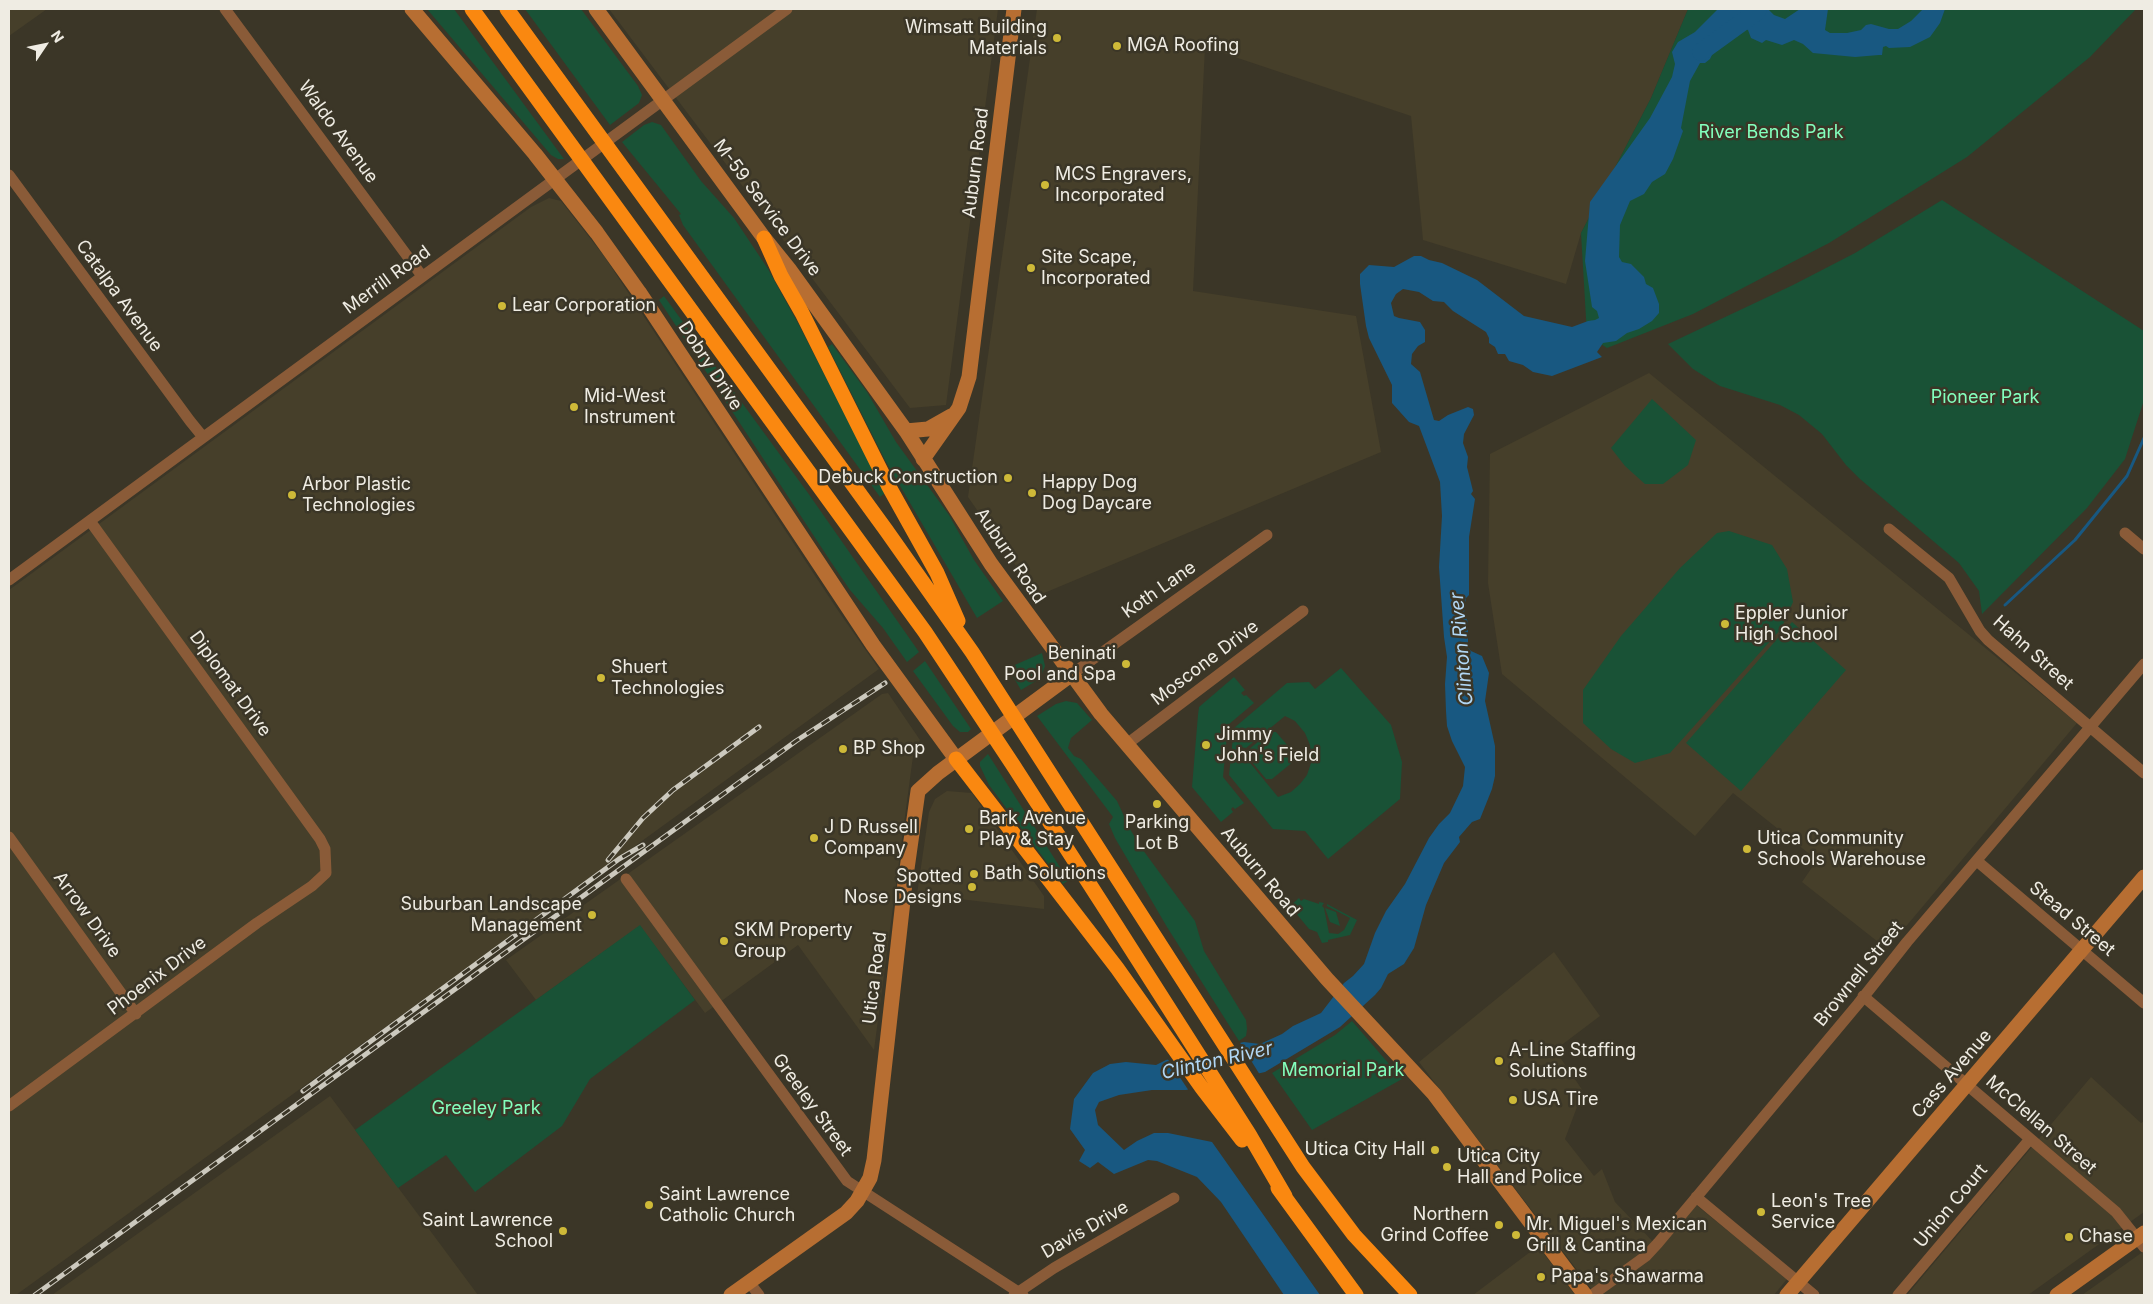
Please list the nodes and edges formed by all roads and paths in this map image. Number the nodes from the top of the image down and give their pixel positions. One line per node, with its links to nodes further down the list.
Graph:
1 (225, 9): 12 (street, Waldo Avenue)
2 (412, 9): 10 (street, Dobry Drive)
3 (472, 9): 41 (highway)
4 (507, 9): 24 (highway)
5 (596, 9): 8 (street, M-59 Service Drive)
6 (787, 9): 8 (street, Merrill Road)
7 (1014, 9): 13 (street, Auburn Road)
8 (664, 99): 10 (street, Merrill Road); 11 (street, M-59 Service Drive)
9 (9, 176): 15 (street, Catalpa Avenue)
10 (556, 179): 12 (street, Merrill Road); 29 (street, Dobry Drive)
11 (764, 238): 14 (street, M-59 Service Drive); 24 (highway)
12 (422, 276): 15 (street, Merrill Road)
13 (954, 414): 14 (street); 16 (street, Auburn Road)
14 (906, 431): 16 (street, Auburn Road)
15 (203, 436): 17 (street, Merrill Road)
16 (923, 459): 26 (street, Auburn Road)
17 (90, 520): 22 (street, Merrill Road); 33 (street, Diplomat Drive)
18 (1889, 529): 27 (street, Hahn Street)
19 (2125, 533): 21 (street)
20 (1267, 535): 26 (street, Koth Lane)
21 (2144, 550)
22 (9, 580)
23 (1304, 611): 28 (street, Moscone Drive)
24 (972, 652): 54 (highway)
25 (2144, 664): 27 (street, Brownell Street)
26 (1072, 674): 28 (street, Auburn Road); 29 (street, Utica Road)
27 (2091, 728): 30 (street, Hahn Street); 32 (street, Brownell Street)
28 (1127, 744): 55 (street, Auburn Road)
29 (956, 759): 41 (highway); 44 (street, Utica Road)
30 (2144, 773)
31 (9, 837): 39 (street, Arrow Drive)
32 (1977, 860): 36 (street, Stead Street); 37 (street, Brownell Street)
33 (326, 873): 39 (street, Phoenix Drive)
34 (2144, 877): 36 (street, Cass Avenue)
35 (626, 879): 44 (street, Greeley Street)
36 (2082, 950): 38 (street, Stead Street); 40 (street, Cass Avenue)
37 (1863, 996): 40 (street, McClellan Street); 45 (street, Brownell Street)
38 (2144, 1003)
39 (136, 1014): 42 (street, Phoenix Drive)
40 (1967, 1085): 43 (street, McClellan Street); 49 (street, Cass Avenue)
41 (1209, 1087): 53 (highway)
42 (9, 1106)
43 (2030, 1139): 47 (street, McClellan Street); 59 (street, Union Court)
44 (863, 1192): 48 (street, Utica Road); 50 (street, Greeley Street)
45 (1696, 1197): 49 (street); 56 (street, Brownell Street)
46 (1174, 1198): 50 (street, Davis Drive)
47 (2142, 1239): 60 (street)
48 (749, 1282): 51 (street, Utica Road); 52 (street)
49 (1798, 1282): 57 (street, Cass Avenue); 58 (street)
50 (1018, 1294)
51 (731, 1295)
52 (759, 1295)
53 (1356, 1295)
54 (1410, 1295)
55 (1585, 1295)
56 (1592, 1295)
57 (1786, 1295)
58 (1814, 1295)
59 (1898, 1295)
60 (2057, 1295)

